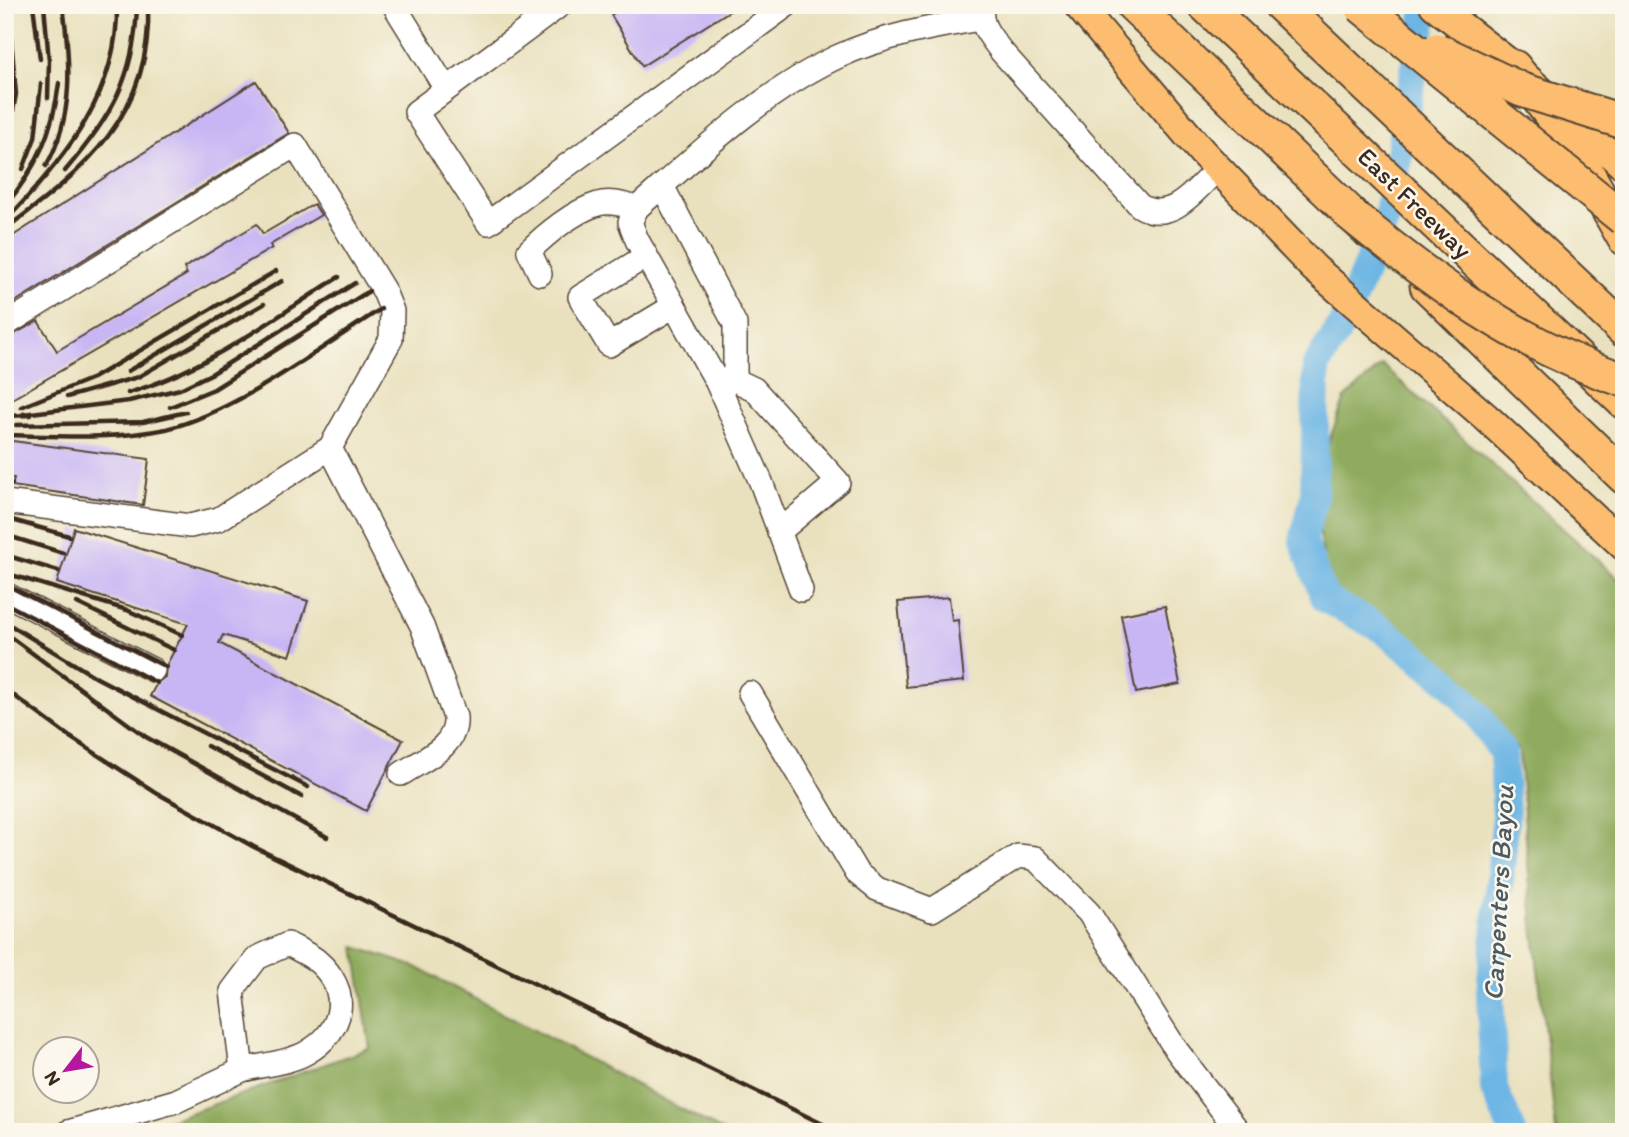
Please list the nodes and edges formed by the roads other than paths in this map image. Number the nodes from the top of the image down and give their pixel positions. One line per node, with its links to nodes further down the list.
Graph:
1 (394, 5): 13 (lane)
2 (560, 5): 13 (lane)
3 (787, 5): 13 (lane)
4 (1078, 5): 16 (main road)
5 (1133, 5): 19 (highway)
6 (1205, 5): 29 (highway, East Freeway)
7 (1281, 5): 26 (highway, East Freeway)
8 (1360, 5): 20 (highway, bridge)
9 (1365, 5): 14 (highway, bridge)
10 (1434, 5): 12 (main road)
11 (982, 12): 16 (lane); 17 (lane)
12 (1514, 67): 15 (main road); 21 (highway)
13 (446, 89)
14 (1624, 122)
15 (1624, 166)
16 (1218, 168): 34 (main road)
17 (662, 186): 18 (lane); 27 (lane)
18 (637, 208): 22 (lane); 23 (lane)
19 (1349, 213): 28 (highway, bridge); 31 (highway, bridge)
20 (1624, 219)
21 (1624, 238)
22 (646, 256): 24 (lane); 24 (lane)
23 (540, 274)
24 (674, 306): 27 (lane)
25 (5, 326): 30 (lane)
26 (1624, 330)
27 (725, 380): 33 (lane); 33 (lane)
28 (1624, 380)
29 (1624, 402)
30 (330, 448): 32 (lane); 39 (lane)
31 (1624, 477)
32 (5, 502)
33 (779, 532): 35 (lane)
34 (1624, 546)
35 (801, 590)
36 (5, 594): 37 (lane)
37 (153, 670)
38 (750, 693): 42 (lane)
39 (401, 774)
40 (242, 1070): 40 (lane); 41 (lane)
41 (68, 1132)
42 (1239, 1132)

